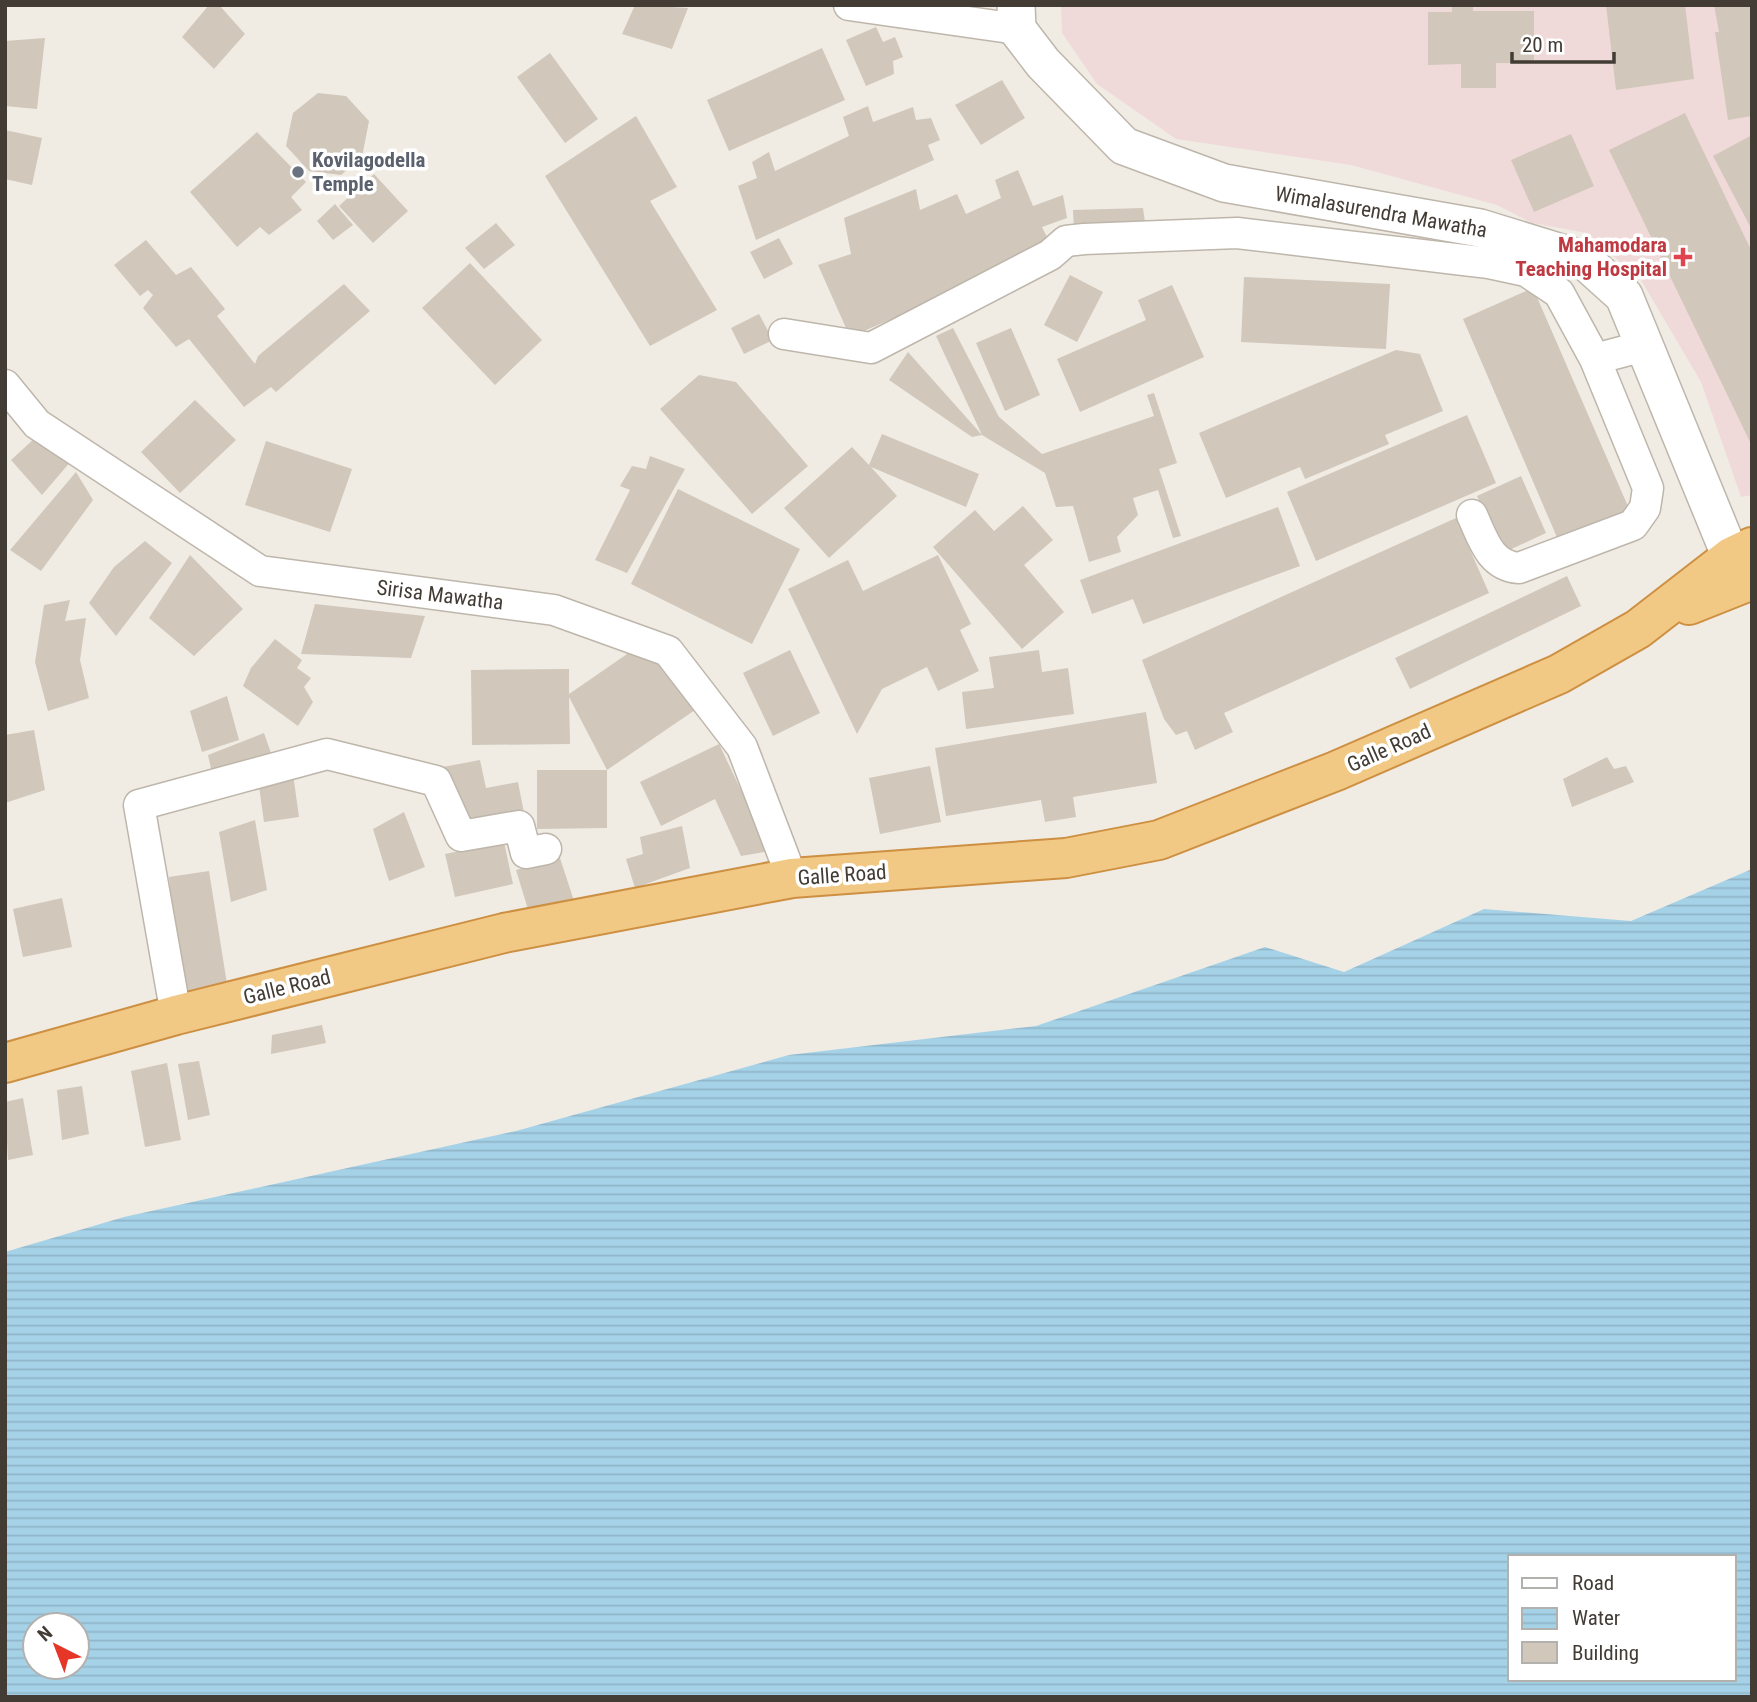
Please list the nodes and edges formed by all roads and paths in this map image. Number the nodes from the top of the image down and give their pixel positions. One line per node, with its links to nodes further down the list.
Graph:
1 (849, 5): 2 (street)
2 (1017, 17): 4 (street, Wimalasurendra Mawatha)
3 (784, 334): 5 (street)
4 (1644, 346): 5 (street); 8 (street, Wimalasurendra Mawatha)
5 (1595, 359): 7 (street)
6 (5, 385): 10 (street, Sirisa Mawatha)
7 (1472, 515)
8 (1744, 567): 10 (highway, Galle Road)
9 (546, 849): 11 (street)
10 (792, 878): 11 (highway, Galle Road)
11 (176, 1015): 12 (highway, Galle Road)
12 (5, 1063)

